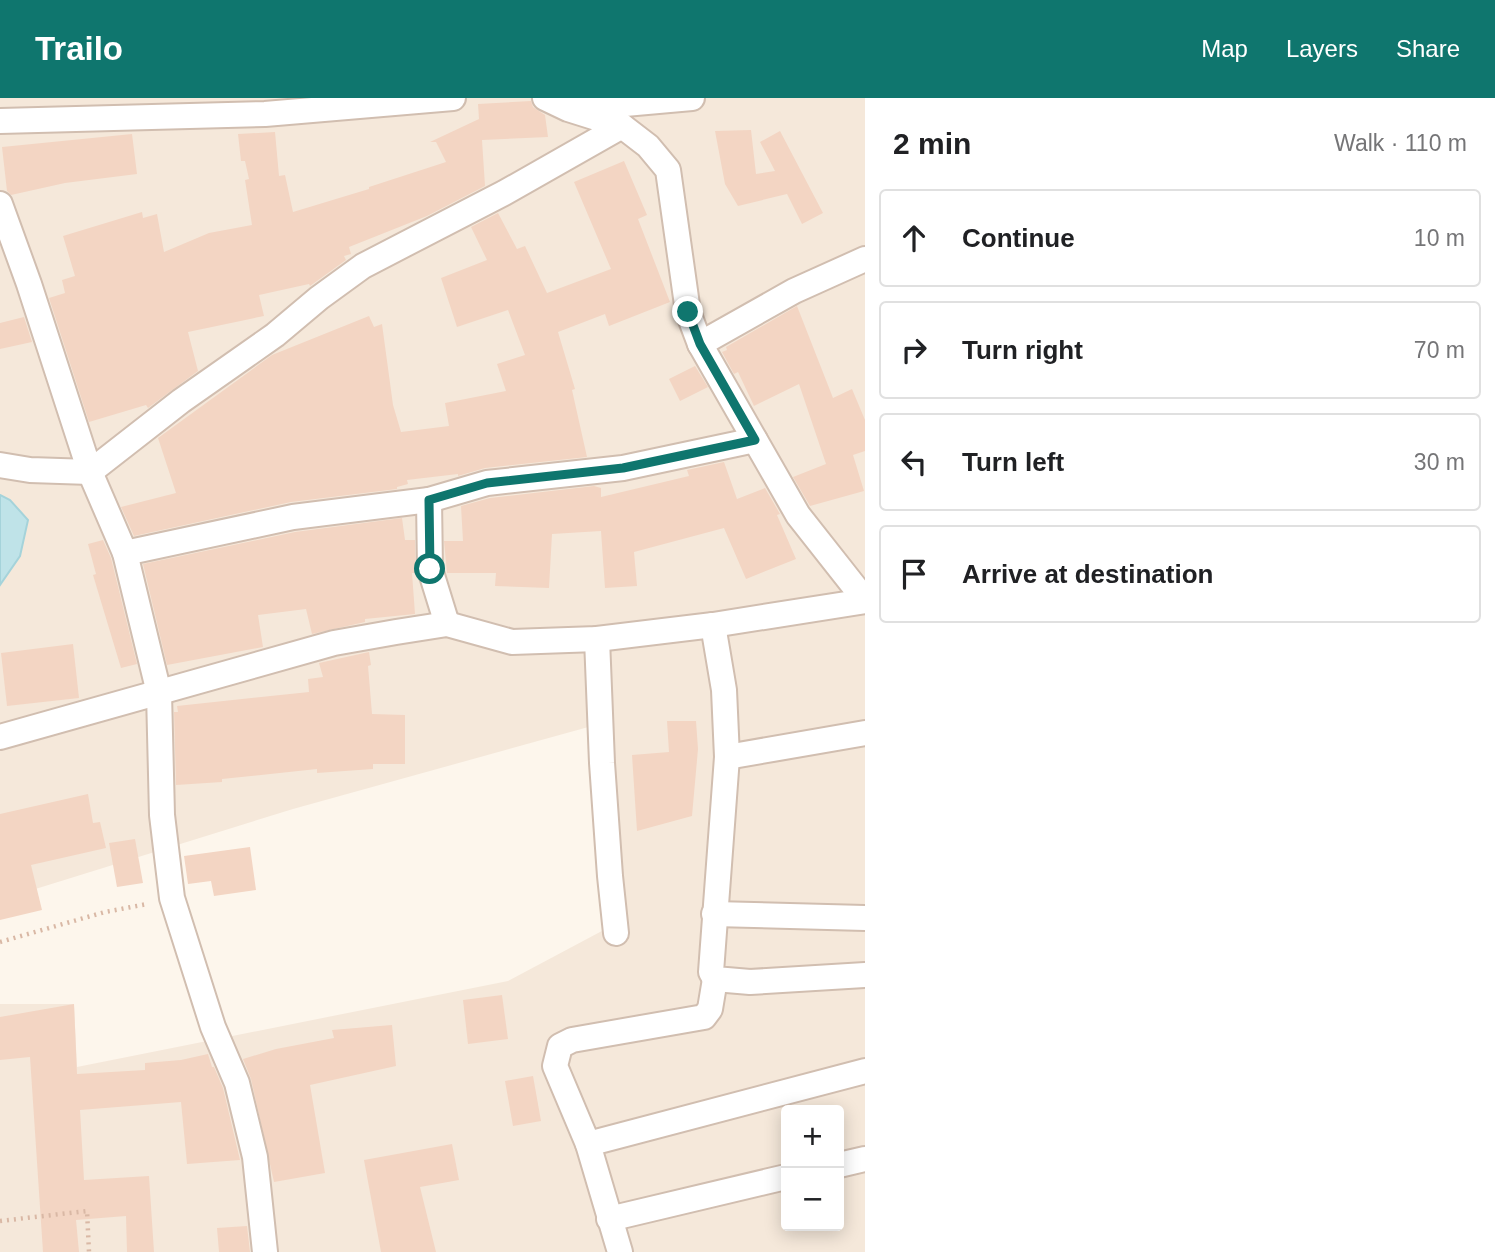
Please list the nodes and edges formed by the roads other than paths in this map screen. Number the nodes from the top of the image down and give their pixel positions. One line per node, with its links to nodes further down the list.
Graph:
1 (453, 98): 5 (street)
2 (545, 98): 4 (street)
3 (692, 98): 4 (street)
4 (568, 109): 6 (street)
5 (0, 121)
6 (622, 126): 9 (street); 12 (street)
7 (0, 204): 12 (street)
8 (865, 259): 9 (street)
9 (700, 344): 10 (street)
10 (755, 440): 13 (street); 15 (street)
11 (0, 465): 12 (street)
12 (90, 472): 14 (street)
13 (429, 500): 14 (street); 16 (street)
14 (125, 553): 19 (street)
15 (865, 600): 17 (street)
16 (447, 624): 18 (street); 19 (street)
17 (713, 625): 18 (street); 22 (street)
18 (597, 639): 25 (street)
19 (159, 693): 21 (street); 34 (street)
20 (865, 733): 22 (street)
21 (0, 737)
22 (727, 757): 23 (street)
23 (714, 914): 24 (street); 27 (street)
24 (865, 918)
25 (617, 933)
26 (865, 975): 27 (street)
27 (715, 979): 29 (street)
28 (865, 1072): 29 (street)
29 (588, 1144): 33 (street)
30 (865, 1158): 31 (street)
31 (844, 1164)
32 (781, 1178): 33 (street)
33 (609, 1219): 35 (street)
34 (265, 1252)
35 (620, 1252)

